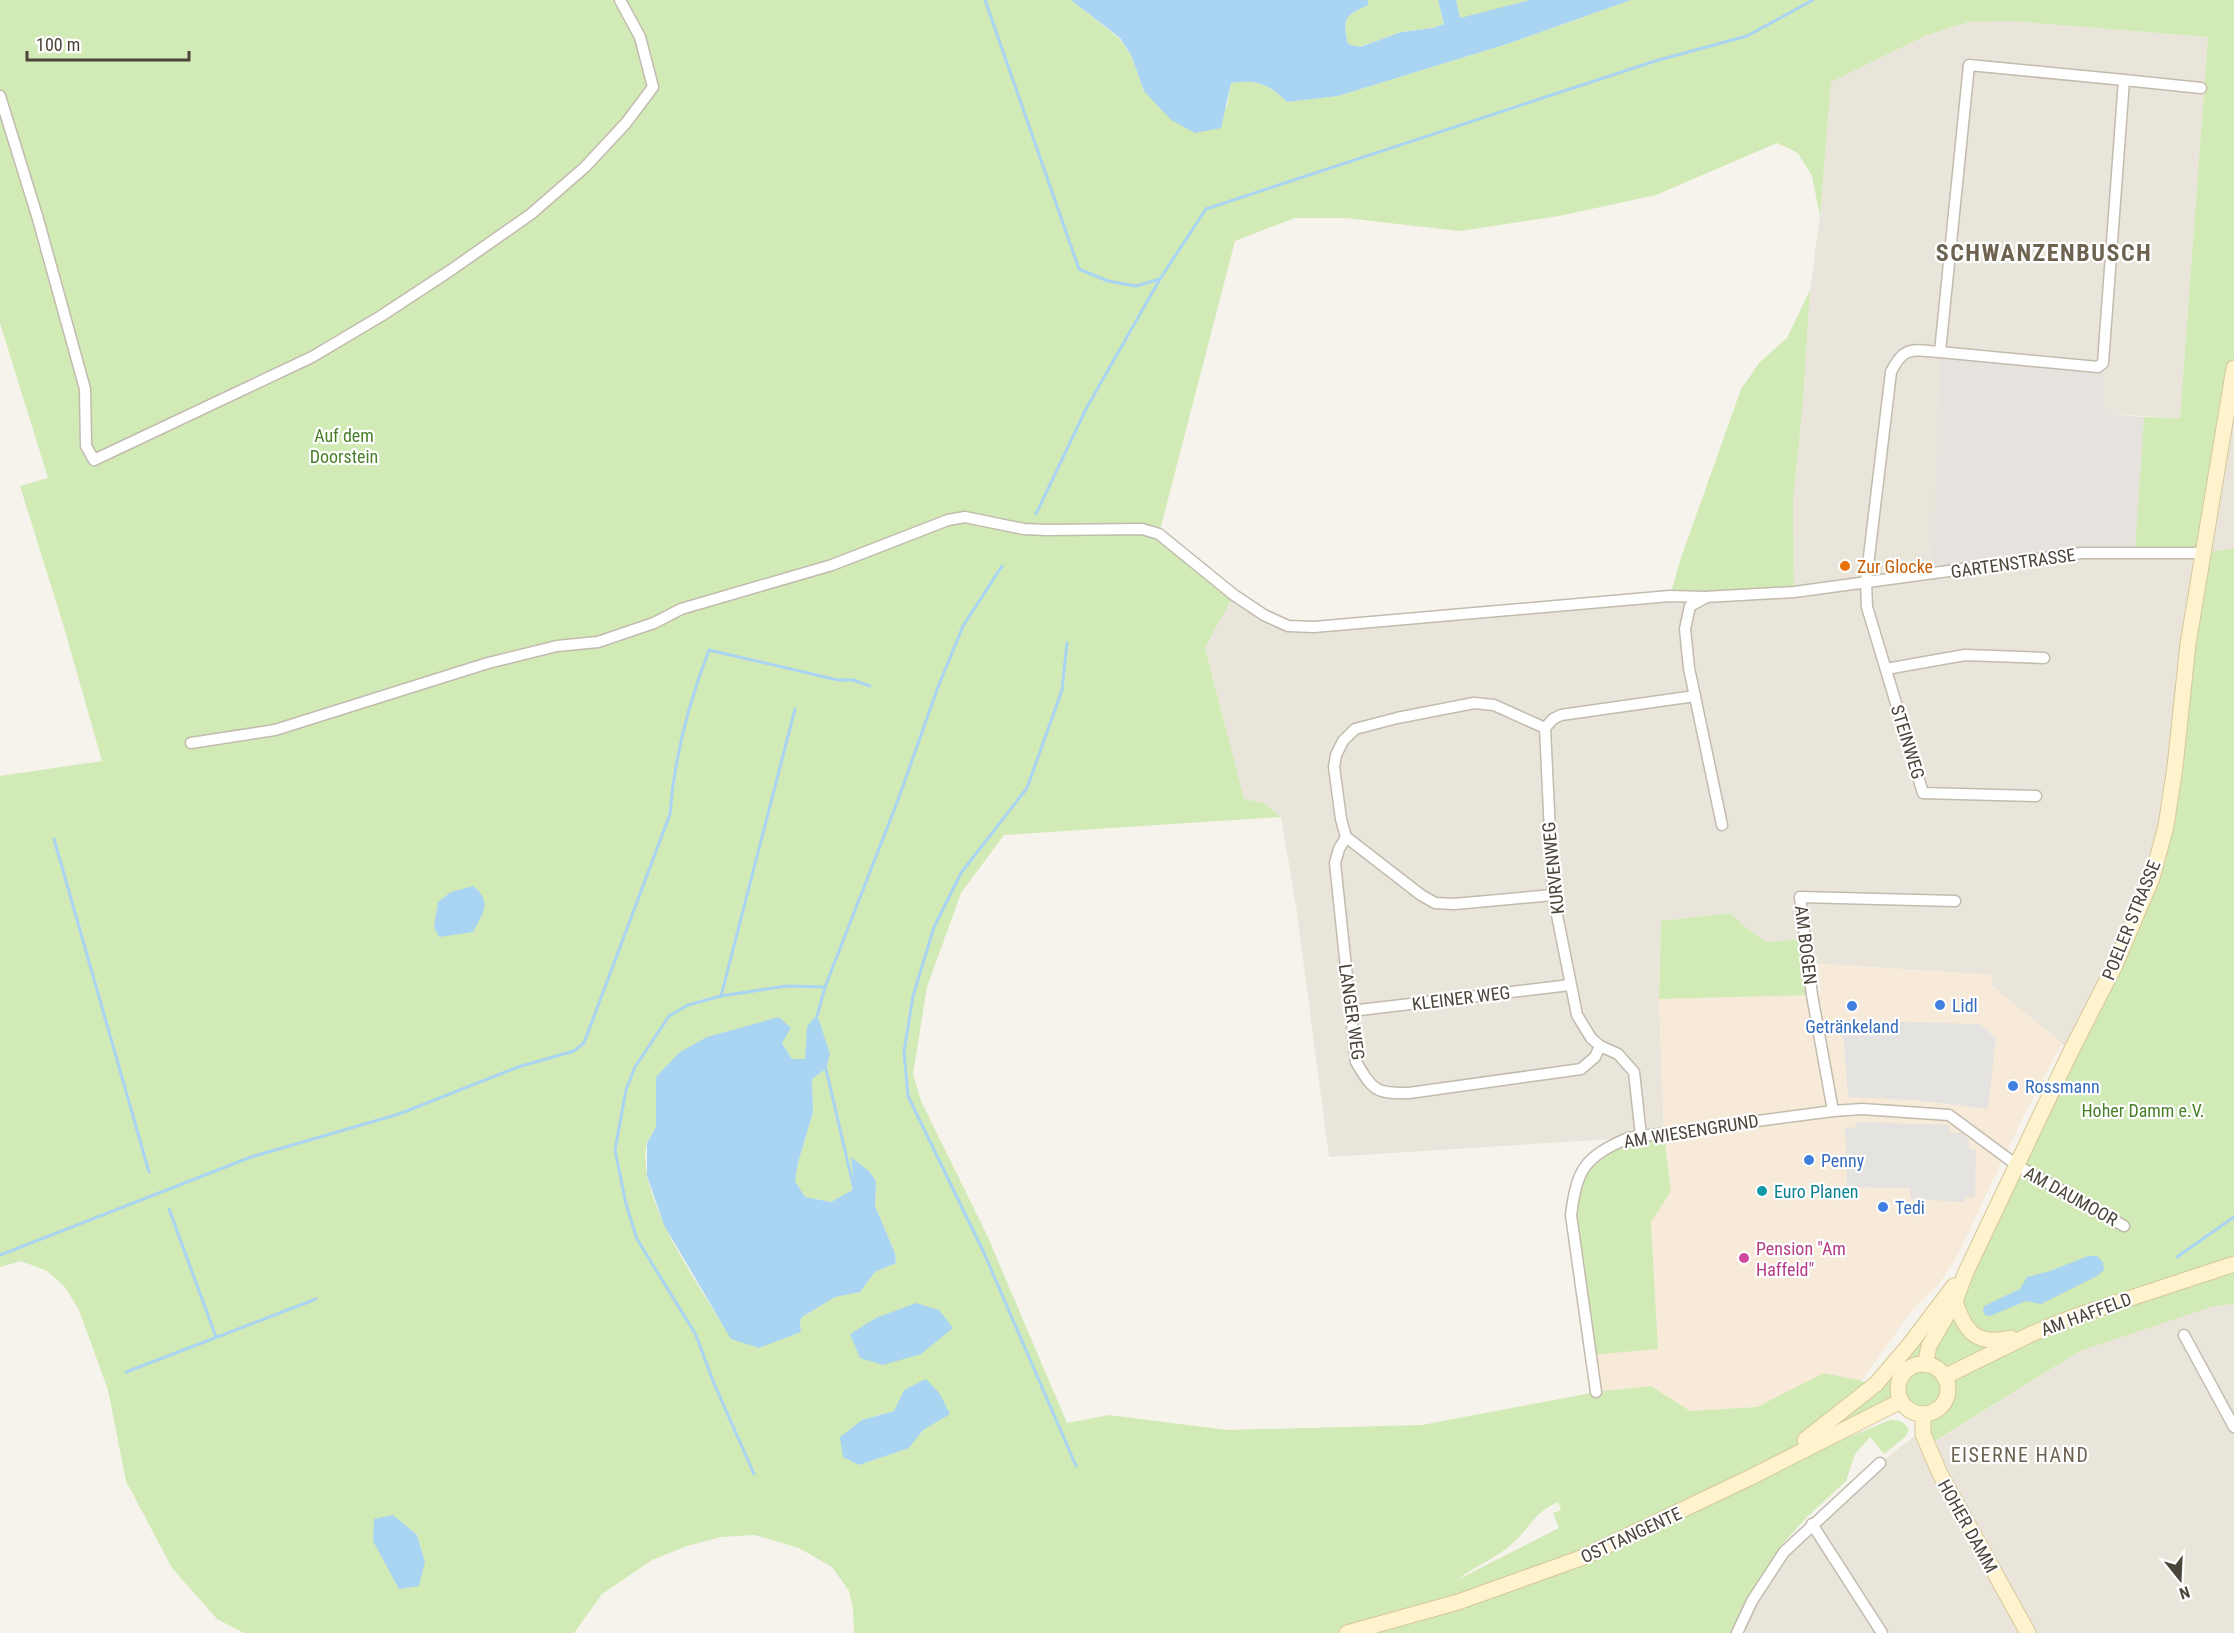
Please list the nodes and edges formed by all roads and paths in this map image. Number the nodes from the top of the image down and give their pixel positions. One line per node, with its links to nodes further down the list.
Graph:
1 (620, 0): 4 (street)
2 (2124, 80): 3 (street); 5 (street); 5 (street)
3 (2201, 88)
4 (0, 96)
5 (1940, 352): 8 (street, STEINWEG)
6 (2234, 368): 7 (main road, POELER STRASSE)
7 (2203, 553): 8 (street, GARTENSTRASSE); 25 (main road, POELER STRASSE)
8 (1866, 582): 9 (street, GARTENSTRASSE); 11 (street, STEINWEG)
9 (1705, 597): 12 (street); 14 (street, GARTENSTRASSE)
10 (2044, 658): 11 (street)
11 (1886, 669): 15 (street, STEINWEG)
12 (1695, 696): 13 (street); 16 (street)
13 (1545, 728): 17 (street); 18 (street, KURVENWEG)
14 (191, 743)
15 (2036, 796)
16 (1722, 825)
17 (1346, 837): 18 (street); 21 (street, LANGER WEG)
18 (1553, 895): 20 (street, KURVENWEG)
19 (1955, 901): 23 (street, AM BOGEN)
20 (1570, 985): 21 (street, KLEINER WEG); 22 (street, KURVENWEG)
21 (1351, 1011): 22 (street, LANGER WEG)
22 (1600, 1046): 24 (street, KURVENWEG)
23 (1833, 1111): 24 (street, AM WIESENGRUND); 25 (street, AM WIESENGRUND)
24 (1641, 1136): 34 (street, AM WIESENGRUND)
25 (2018, 1166): 26 (street, AM DAUMOOR); 28 (main road, POELER STRASSE)
26 (2124, 1226)
27 (2234, 1264): 30 (main road, AM HAFFELD)
28 (1966, 1272): 29 (main road, POELER STRASSE); 39 (main road)
29 (1954, 1301): 30 (main road); 32 (main road, POELER STRASSE)
30 (2031, 1334): 33 (main road, AM HAFFELD)
31 (2184, 1335): 37 (street)
32 (1925, 1365): 33 (main road); 35 (main road)
33 (1944, 1377): 36 (main road)
34 (1596, 1392)
35 (1901, 1401): 36 (main road); 39 (main road, OSTTANGENTE)
36 (1923, 1414): 44 (main road, HOHER DAMM)
37 (2234, 1427)
38 (1880, 1463): 40 (street)
39 (1749, 1478): 41 (main road, OSTTANGENTE)
40 (1812, 1524): 42 (street); 43 (street)
41 (1347, 1633)
42 (1737, 1633)
43 (1882, 1633)
44 (2028, 1633)

